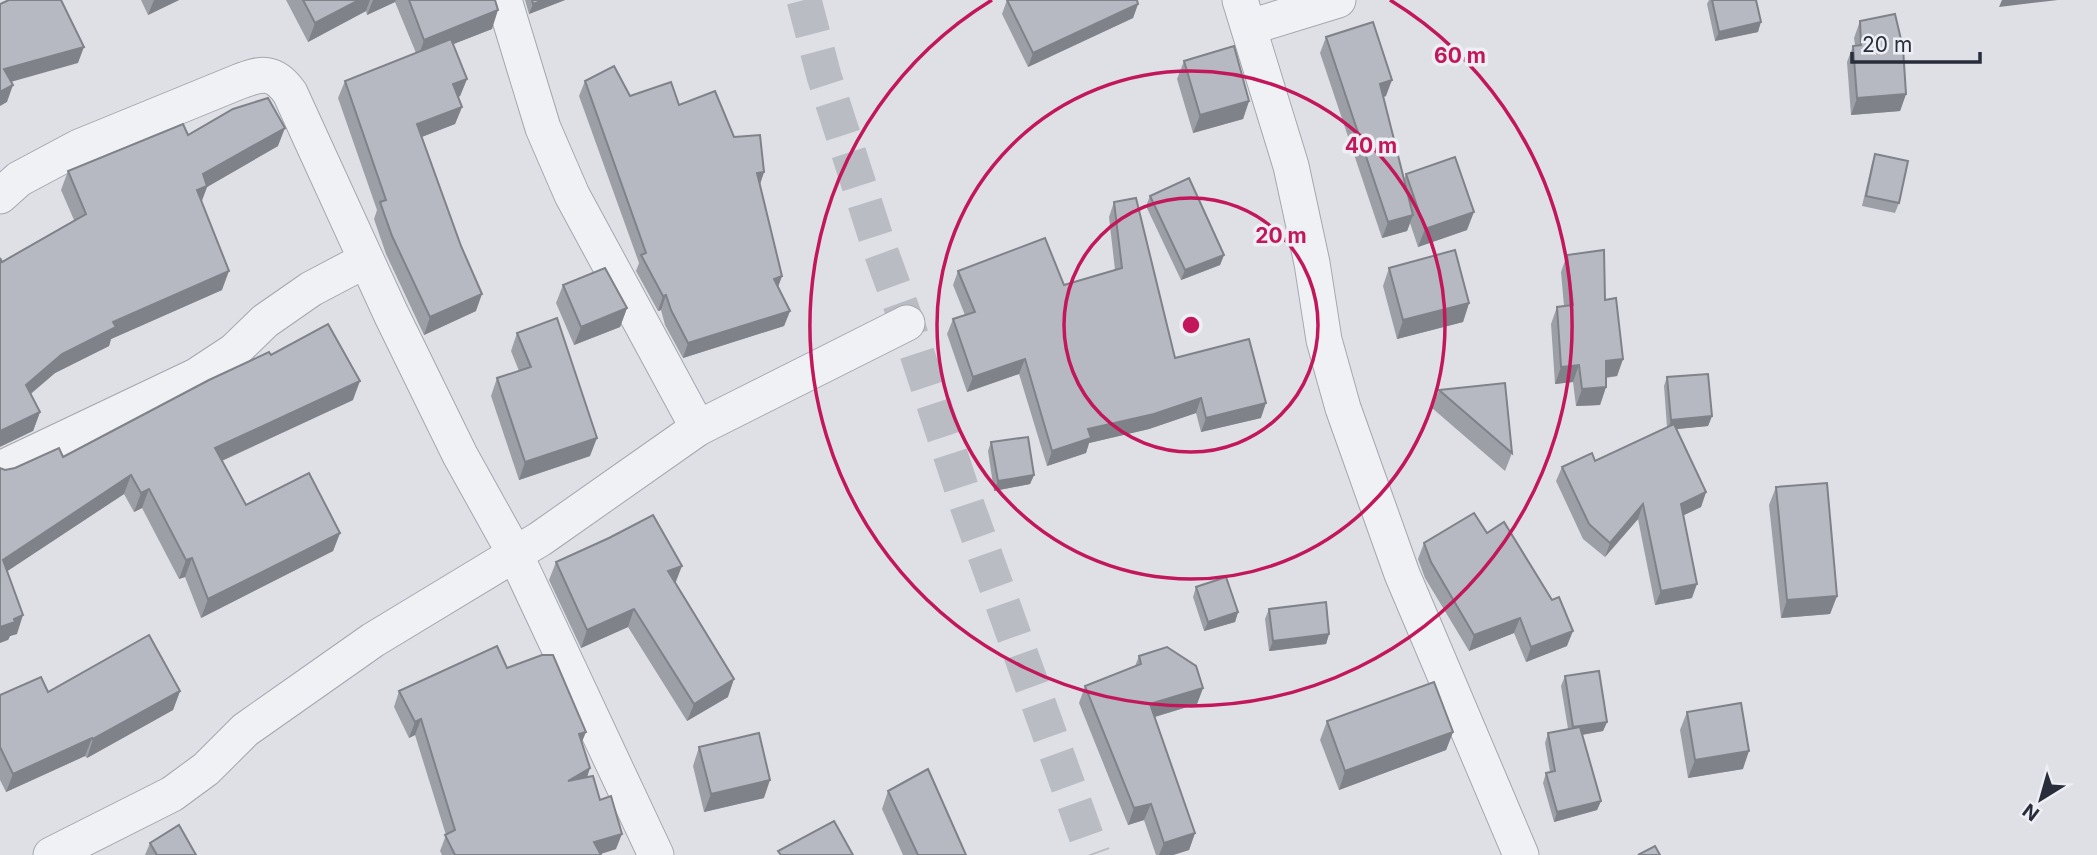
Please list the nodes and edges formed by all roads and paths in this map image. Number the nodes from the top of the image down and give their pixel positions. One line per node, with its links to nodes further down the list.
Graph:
1 (504, 0): 7 (street)
2 (1338, 0): 3 (street)
3 (1245, 13): 12 (street)
4 (0, 196): 5 (street)
5 (366, 260): 8 (street); 9 (street)
6 (907, 323): 7 (street)
7 (698, 428): 9 (street)
8 (0, 469)
9 (515, 554): 10 (street); 11 (street)
10 (51, 855)
11 (656, 855)
12 (1521, 855)

